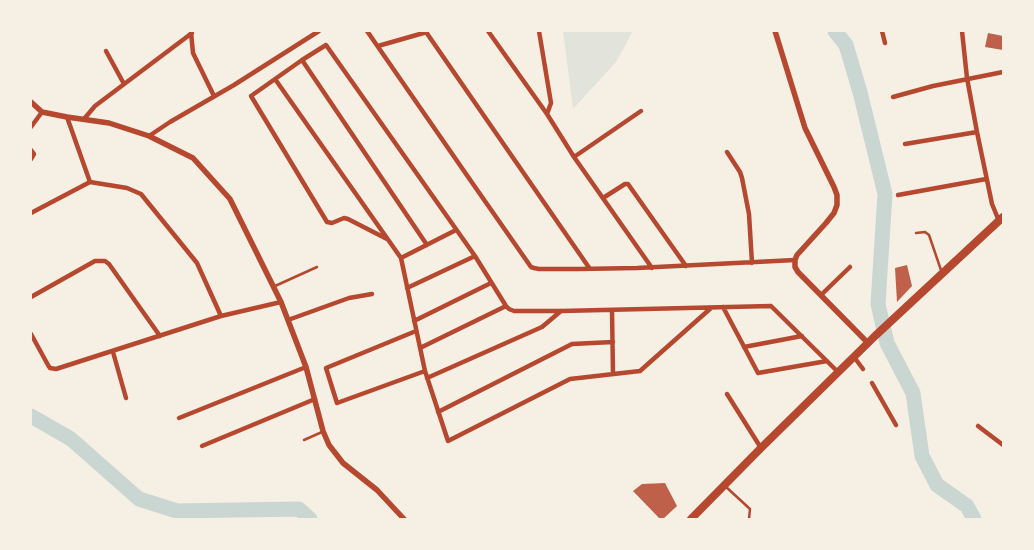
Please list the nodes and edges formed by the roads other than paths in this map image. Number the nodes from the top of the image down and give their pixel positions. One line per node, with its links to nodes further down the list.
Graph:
1 (319, 31): 18 (street)
2 (367, 31): 11 (street)
3 (488, 31): 23 (street)
4 (539, 31): 23 (street)
5 (775, 31): 46 (street)
6 (882, 31): 10 (street)
7 (962, 31): 15 (street)
8 (191, 32): 17 (street); 18 (street)
9 (428, 32): 11 (street); 52 (street)
10 (886, 43)
11 (378, 46): 52 (street)
12 (106, 51): 17 (street)
13 (302, 60): 16 (street); 40 (street); 43 (street)
14 (1003, 72): 15 (street)
15 (967, 78): 19 (street); 27 (street)
16 (275, 79): 42 (street); 42 (street)
17 (124, 84): 25 (street)
18 (214, 96): 28 (street)
19 (893, 97)
20 (31, 102): 22 (street)
21 (641, 111): 32 (street)
22 (42, 112): 24 (street); 26 (street)
23 (548, 114): 32 (street)
24 (67, 117): 25 (street); 35 (street)
25 (84, 119): 28 (street)
26 (31, 127)
27 (977, 132): 29 (street); 34 (street)
28 (149, 136): 55 (street)
29 (905, 144)
30 (31, 150): 33 (street)
31 (727, 152): 47 (street)
32 (574, 157): 37 (street)
33 (31, 159)
34 (986, 179): 36 (street); 39 (street)
35 (90, 182): 38 (street); 66 (street)
36 (898, 195)
37 (603, 198): 48 (street); 51 (street)
38 (31, 213)
39 (1001, 219): 53 (highway)
40 (456, 230): 43 (street); 44 (street)
41 (916, 234): 53 (lane)
42 (387, 239): 45 (street)
43 (428, 245): 45 (street)
44 (475, 256): 54 (street); 56 (street)
45 (401, 258): 56 (street)
46 (795, 260): 47 (street); 58 (street)
47 (752, 262): 48 (street)
48 (686, 266): 51 (street)
49 (317, 267): 55 (lane)
50 (850, 267): 58 (street)
51 (652, 268): 52 (street)
52 (590, 269)
53 (942, 274): 74 (highway)
54 (491, 283): 61 (street); 68 (street)
55 (273, 287): 60 (street)
56 (407, 288): 68 (street)
57 (372, 294): 67 (street)
58 (821, 295): 74 (street)
59 (31, 297): 71 (street)
60 (281, 302): 66 (street); 67 (street)
61 (506, 306): 65 (street); 76 (street)
62 (723, 307): 63 (street); 72 (street); 75 (street)
63 (711, 308): 64 (street); 84 (street)
64 (612, 310): 65 (street); 73 (street)
65 (560, 311): 85 (street)
66 (222, 316): 71 (street)
67 (288, 320): 80 (street)
68 (414, 321): 69 (street)
69 (416, 331): 76 (street); 82 (street)
70 (31, 334): 77 (street)
71 (160, 336): 77 (street)
72 (802, 336): 75 (street); 79 (street)
73 (613, 342): 84 (street); 90 (street)
74 (868, 343): 78 (highway)
75 (744, 347): 79 (street)
76 (420, 348): 82 (street)
77 (113, 352): 88 (street)
78 (854, 358): 81 (street); 83 (highway)
79 (826, 361): 83 (street)
80 (306, 367): 89 (street); 91 (street)
81 (863, 369)
82 (425, 371): 85 (street)
83 (838, 372): 98 (highway)
84 (613, 374): 90 (street)
85 (427, 378): 90 (street)
86 (872, 383): 92 (street)
87 (727, 394): 98 (street)
88 (126, 398)
89 (315, 399): 94 (street); 97 (street)
90 (438, 412)
91 (180, 418)
92 (896, 425)
93 (978, 426): 96 (street)
94 (323, 432): 95 (lane); 100 (street)
95 (304, 440)
96 (1003, 445)
97 (202, 446)
98 (761, 448): 99 (highway)
99 (725, 485): 101 (highway); 102 (lane)
100 (404, 519)
101 (691, 519)
102 (749, 519)

